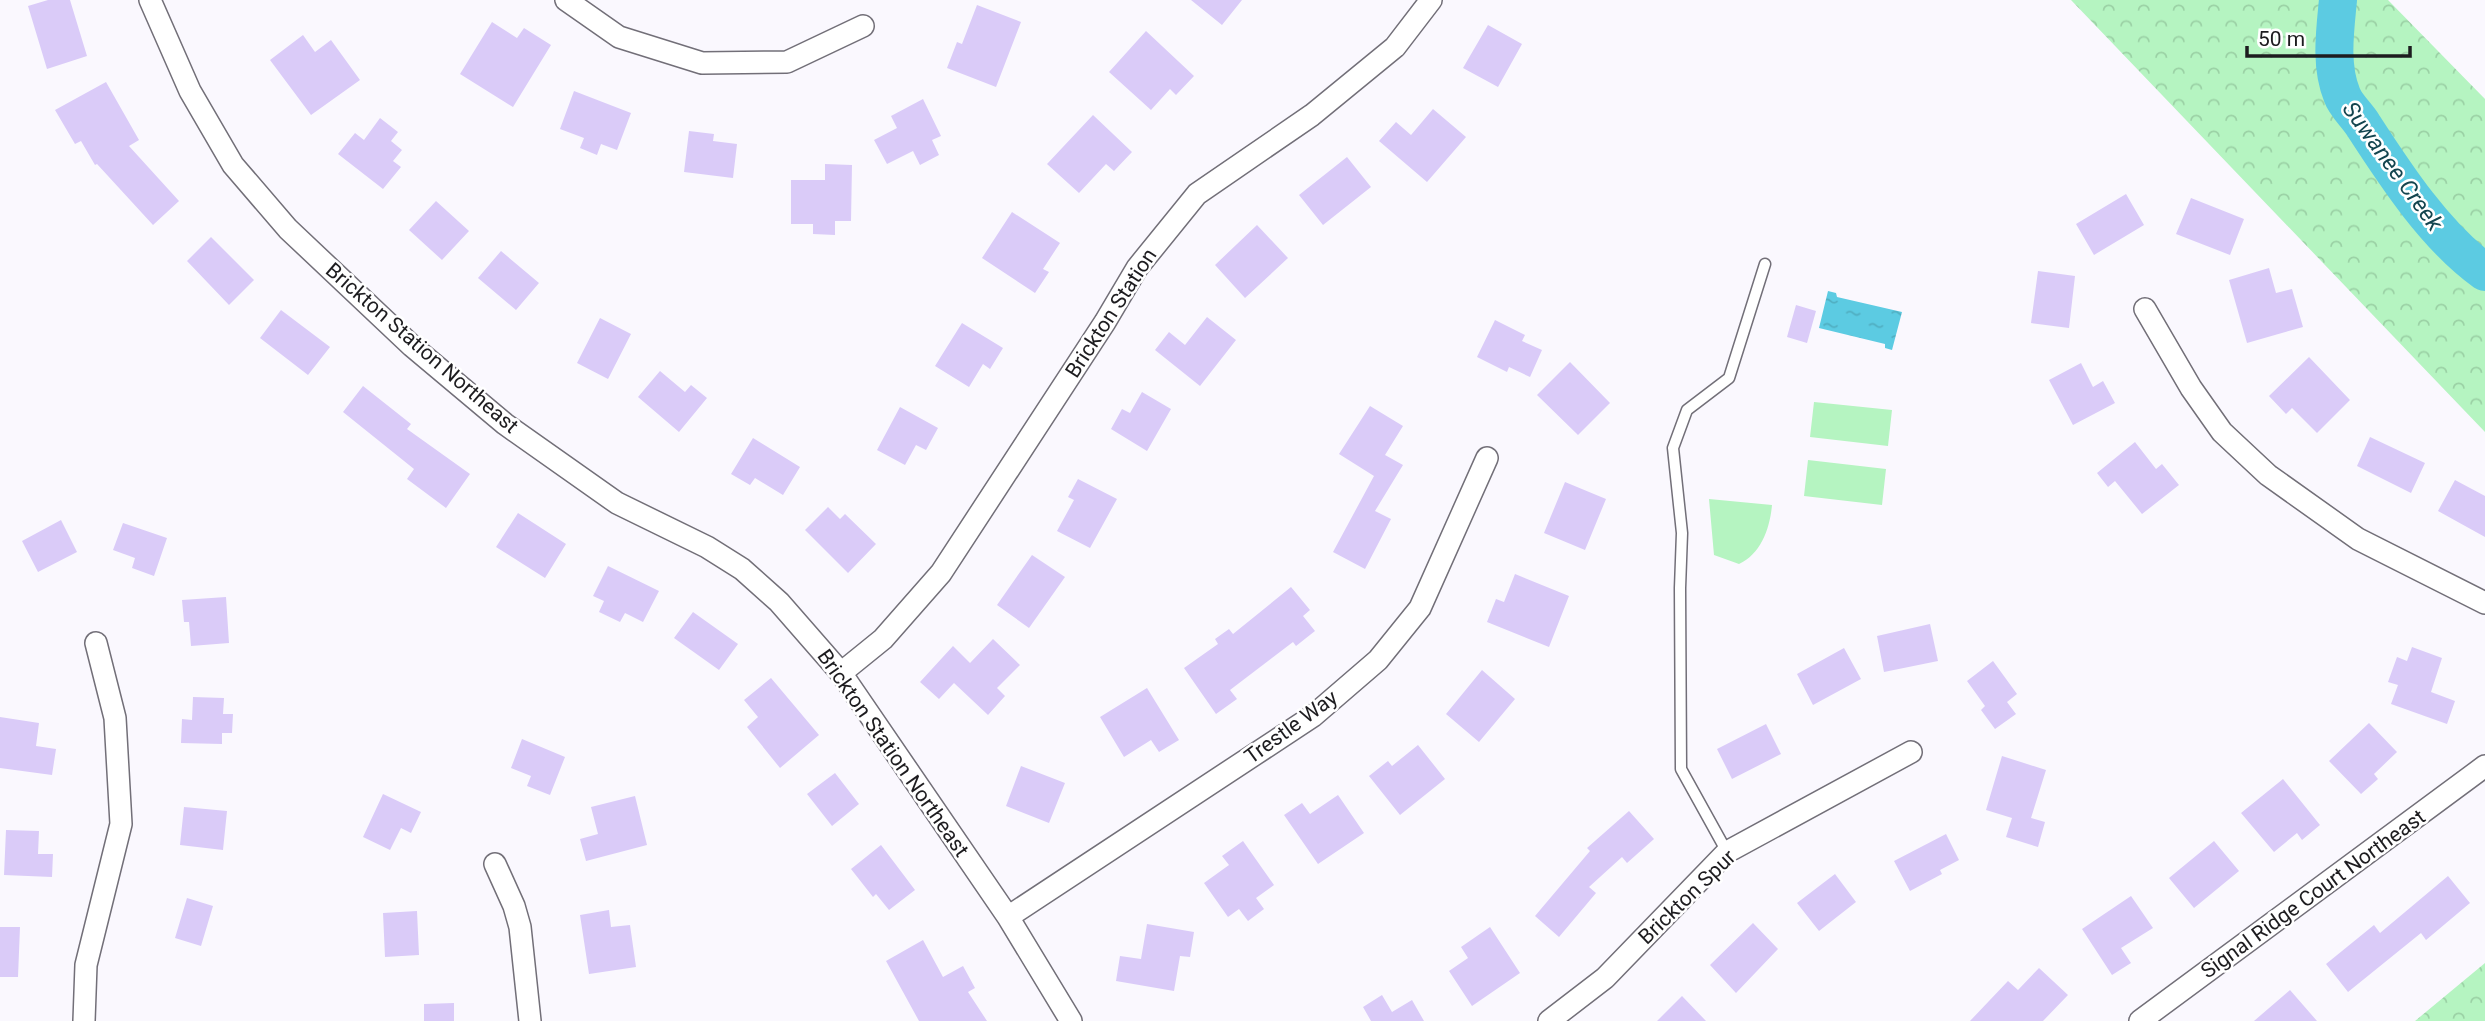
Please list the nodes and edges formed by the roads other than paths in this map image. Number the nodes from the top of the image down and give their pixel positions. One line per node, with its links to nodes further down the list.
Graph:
1 (150, 0): 10 (street, Brickton Station Northeast)
2 (566, 0): 4 (street)
3 (1431, 0): 10 (street, Brickton Station)
4 (863, 26)
5 (1765, 264): 13 (lane)
6 (2145, 309): 8 (street)
7 (1487, 458): 15 (street, Trestle Way)
8 (2485, 603)
9 (96, 643): 16 (street)
10 (841, 673): 15 (street, Brickton Station Northeast)
11 (1911, 752): 13 (street, Brickton Spur)
12 (2485, 766): 20 (street, Signal Ridge Court Northeast)
13 (1727, 852): 19 (street, Brickton Spur)
14 (495, 864): 17 (street)
15 (1008, 917): 18 (street, Brickton Station Northeast)
16 (84, 1021)
17 (530, 1021)
18 (1071, 1021)
19 (1549, 1021)
20 (2140, 1021)

